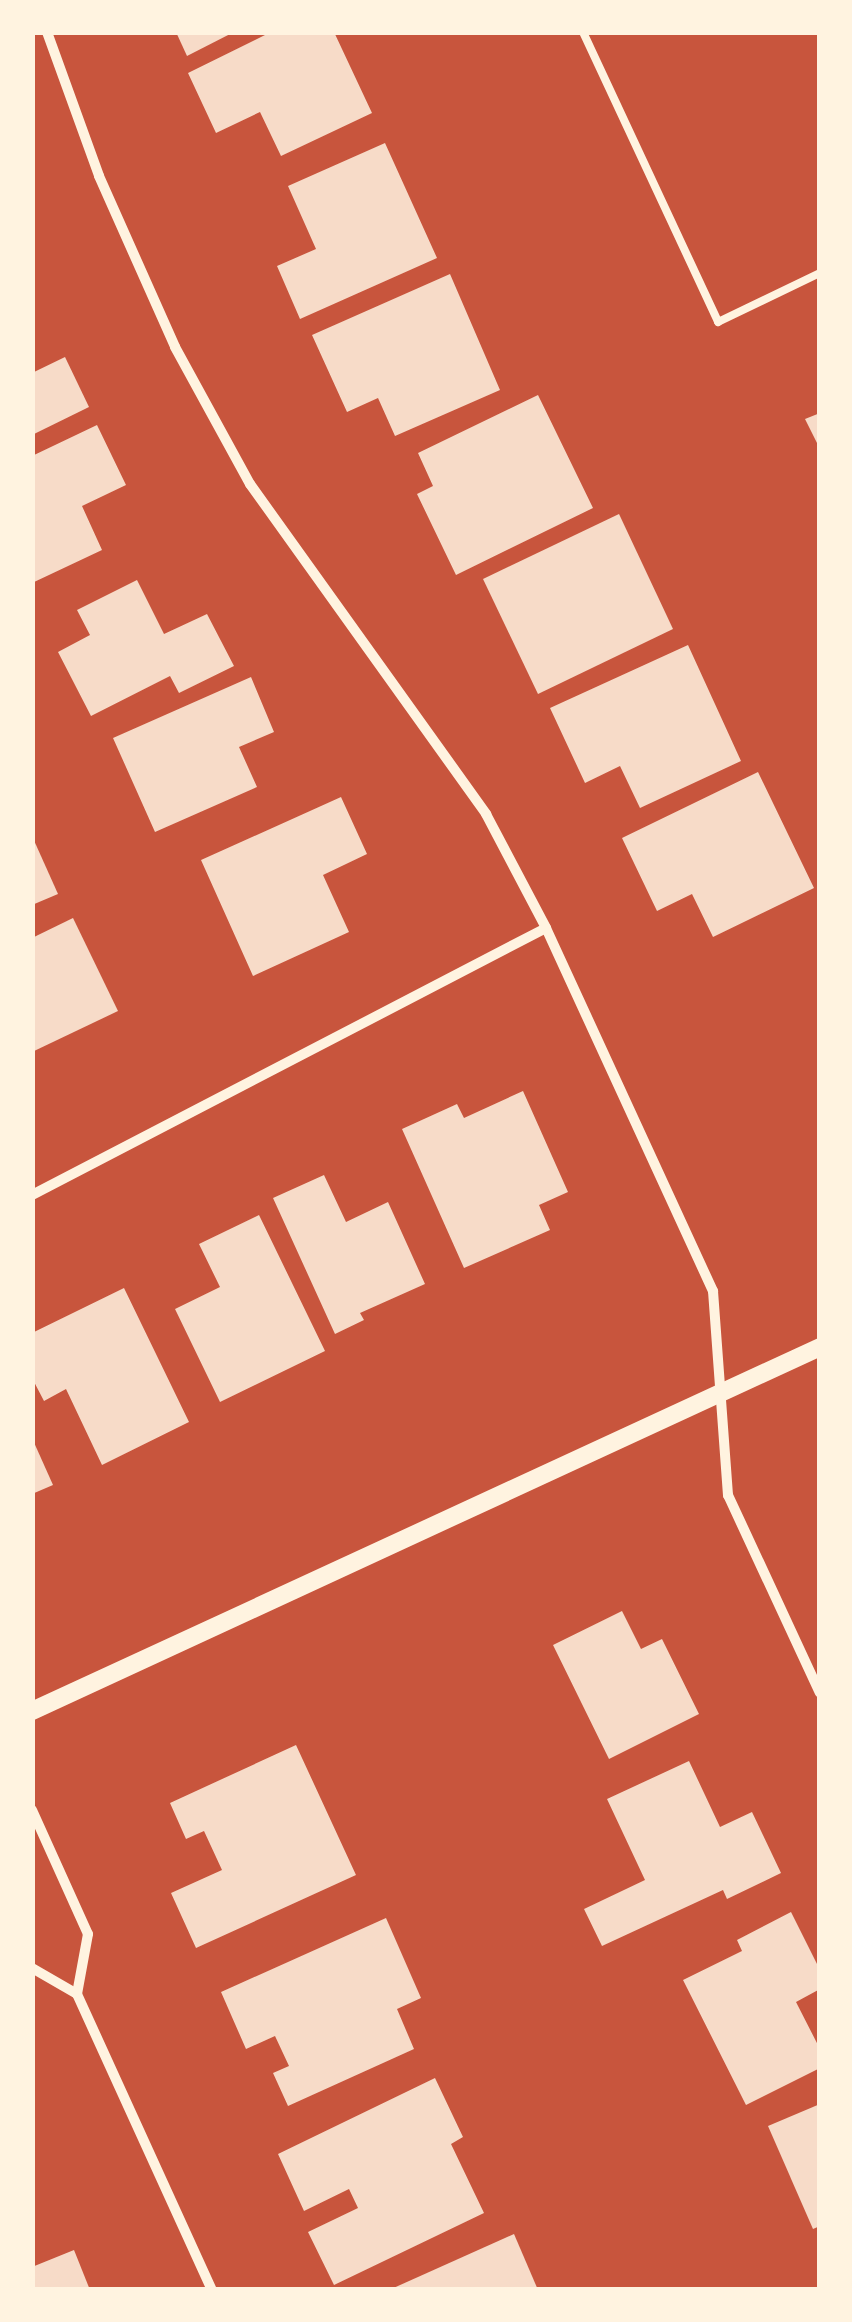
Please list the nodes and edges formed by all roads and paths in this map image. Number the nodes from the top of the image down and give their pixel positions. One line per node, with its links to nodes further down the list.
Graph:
1 (47, 32): 4 (street)
2 (583, 32): 3 (lane)
3 (820, 273)
4 (546, 928): 5 (street); 7 (street)
5 (32, 1194)
6 (820, 1347): 7 (street)
7 (720, 1394): 8 (street); 9 (street)
8 (820, 1693)
9 (32, 1711)
10 (32, 1810): 12 (street)
11 (32, 1968): 12 (street)
12 (77, 1994): 13 (street)
13 (212, 2290)

